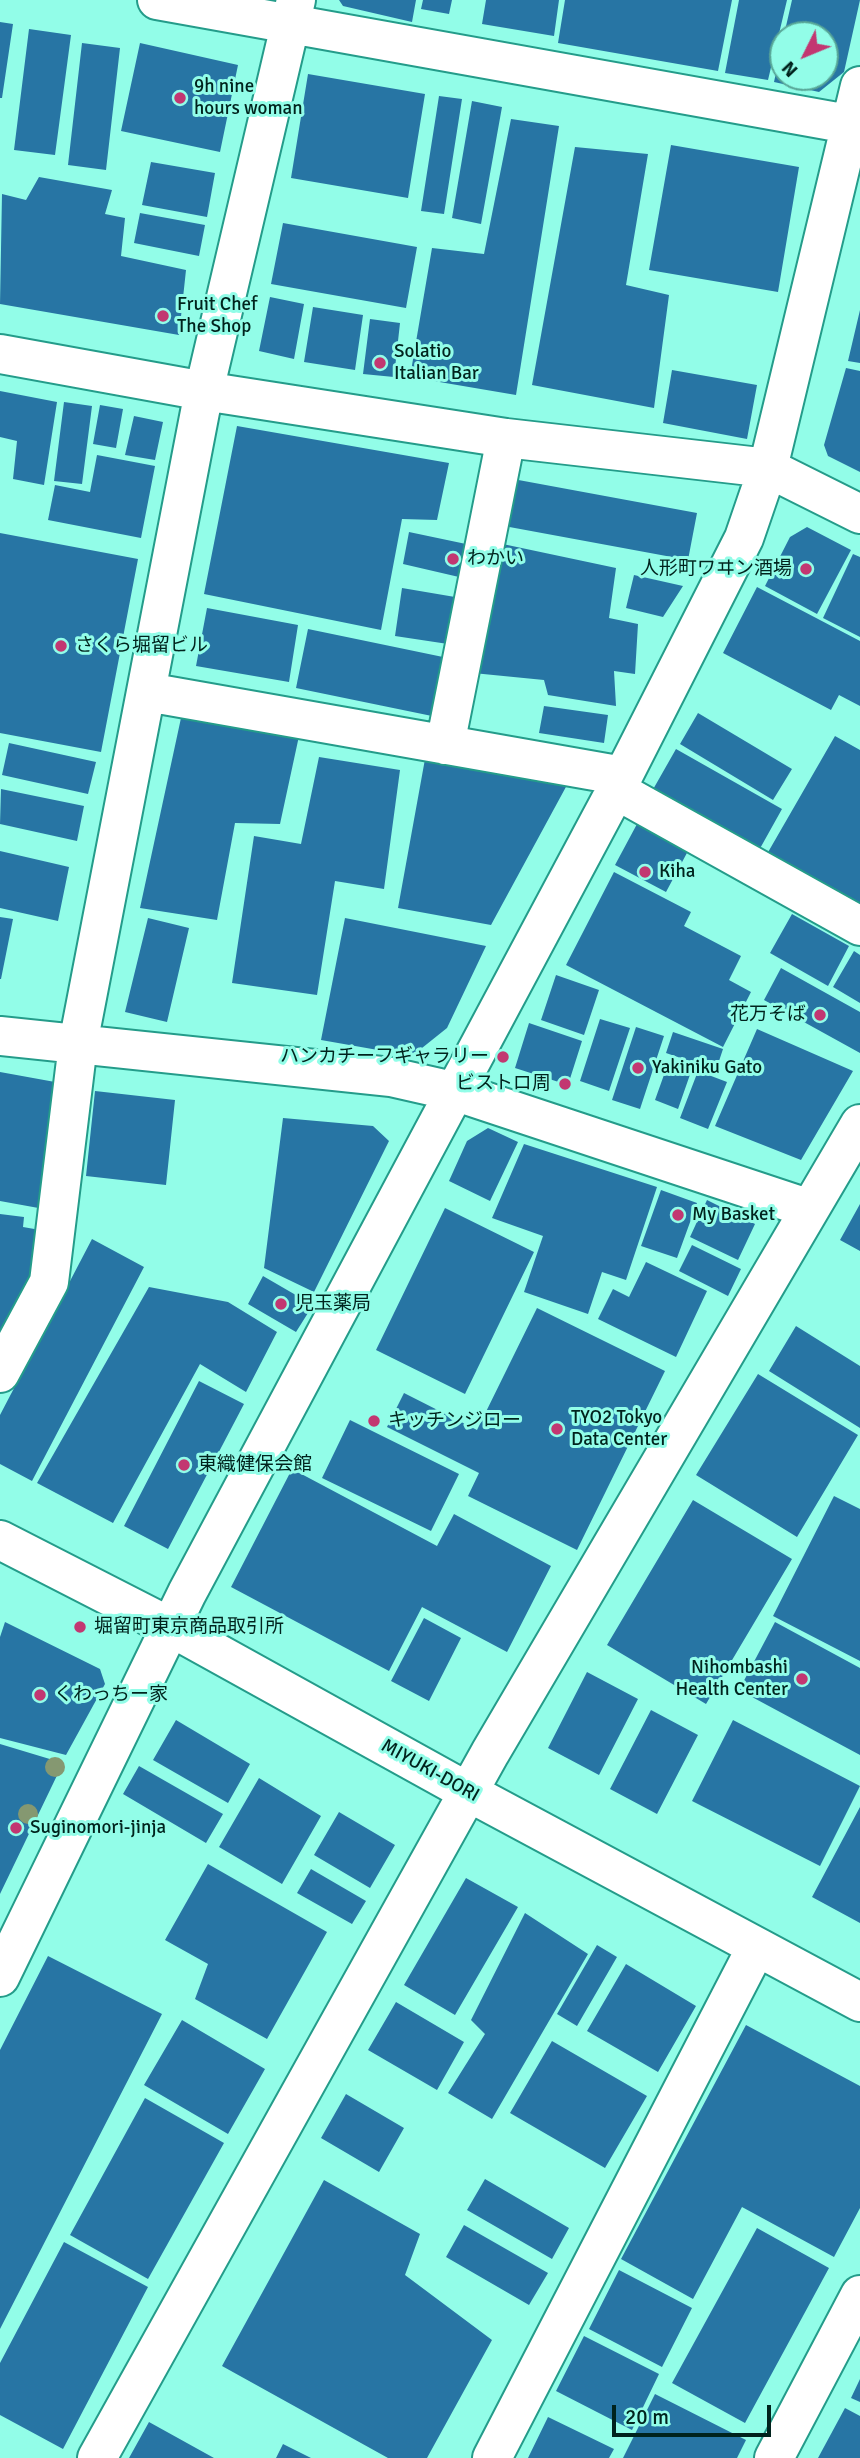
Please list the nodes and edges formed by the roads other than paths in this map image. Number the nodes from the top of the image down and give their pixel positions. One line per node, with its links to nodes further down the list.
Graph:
1 (157, 0): 2 (street)
2 (293, 13): 4 (street); 6 (street)
3 (860, 86): 4 (street)
4 (855, 125): 8 (street)
5 (0, 354): 6 (street)
6 (204, 391): 7 (street); 10 (street)
7 (506, 438): 8 (street); 11 (street)
8 (768, 468): 9 (street); 12 (street)
9 (860, 514)
10 (147, 692): 11 (street); 15 (street)
11 (445, 745): 12 (street)
12 (620, 783): 13 (street); 16 (street)
13 (860, 926)
14 (0, 1037): 15 (street)
15 (79, 1044): 16 (street); 19 (street)
16 (457, 1092): 18 (street); 21 (street)
17 (860, 1124): 18 (street)
18 (810, 1209): 22 (street)
19 (0, 1373)
20 (0, 1540): 21 (street, MIYUKI-DORI)
21 (172, 1628): 22 (street, MIYUKI-DORI); 24 (street)
22 (470, 1793): 23 (street, MIYUKI-DORI); 27 (street)
23 (756, 1948): 25 (street, MIYUKI-DORI); 28 (street)
24 (0, 1977)
25 (860, 2002)
26 (860, 2295): 29 (street)
27 (97, 2458)
28 (492, 2458)
29 (774, 2458)

